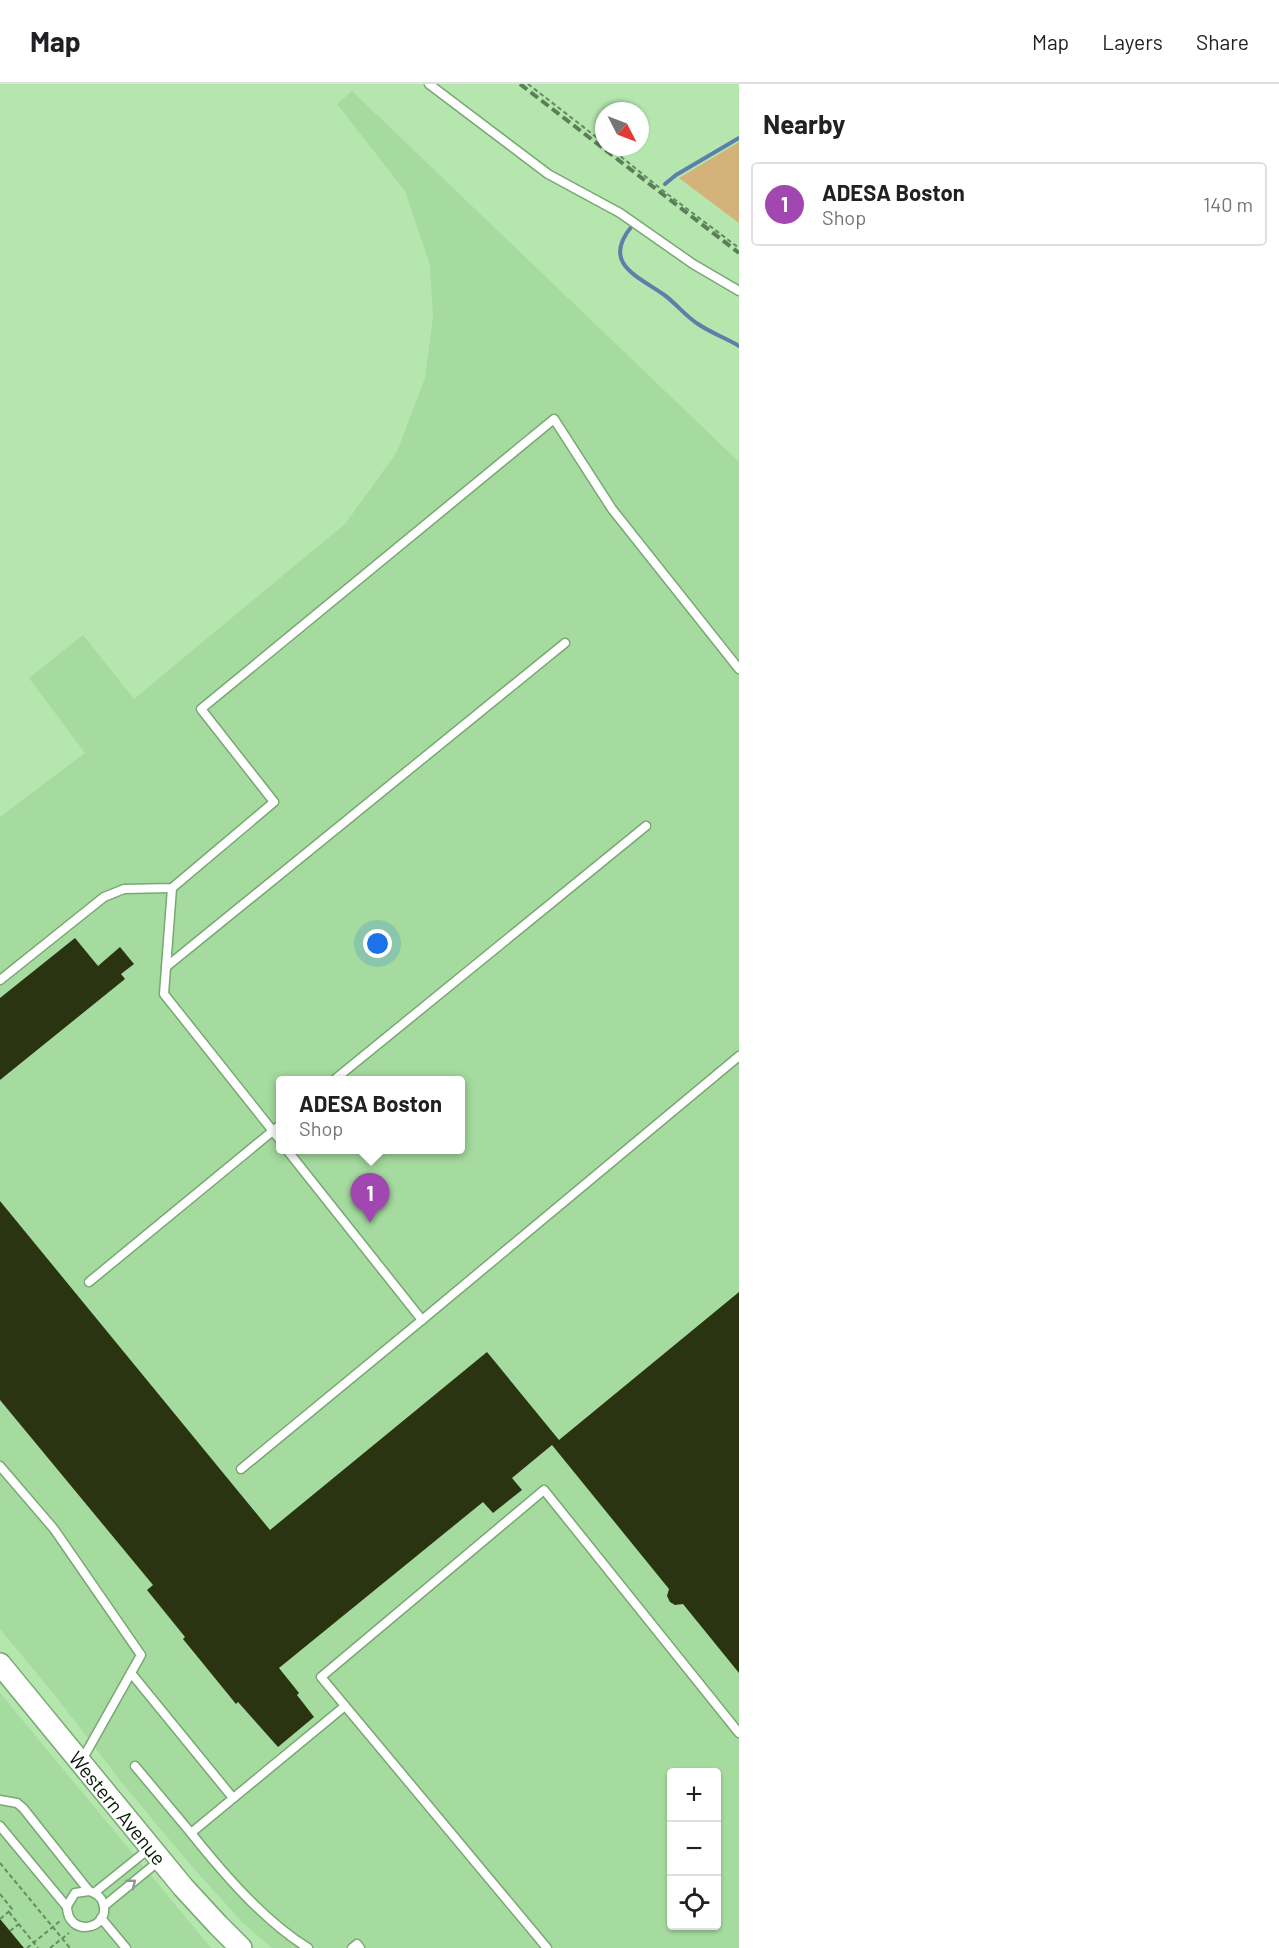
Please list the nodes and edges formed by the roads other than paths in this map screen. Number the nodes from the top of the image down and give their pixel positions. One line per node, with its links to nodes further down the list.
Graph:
1 (429, 84): 2 (lane)
2 (739, 291)
3 (565, 643): 7 (lane)
4 (739, 669): 6 (lane)
5 (646, 826): 10 (lane)
6 (172, 888): 7 (lane); 8 (lane)
7 (166, 967): 11 (lane)
8 (0, 980)
9 (739, 1056): 14 (lane)
10 (339, 1076)
11 (276, 1128): 13 (lane)
12 (291, 1154): 14 (lane)
13 (89, 1281)
14 (422, 1320): 16 (lane)
15 (0, 1466): 18 (lane)
16 (241, 1468)
17 (0, 1664): 21 (street, Western Avenue)
18 (131, 1673): 21 (lane); 23 (lane)
19 (345, 1706): 20 (lane); 23 (lane); 37 (lane)
20 (739, 1733)
21 (80, 1762): 27 (street, Western Avenue)
22 (135, 1766): 26 (lane)
23 (233, 1798): 26 (lane)
24 (0, 1800): 28 (lane)
25 (0, 1826): 30 (lane)
26 (191, 1833): 34 (lane)
27 (155, 1854): 28 (lane); 29 (lane, one-way to 27); 33 (street, Western Avenue)
28 (92, 1892): 29 (lane); 30 (lane)
29 (104, 1906): 31 (lane)
30 (68, 1911): 31 (lane)
31 (101, 1918): 32 (lane)
32 (126, 1948)
33 (241, 1948)
34 (308, 1948)
35 (352, 1948): 36 (lane)
36 (360, 1948)
37 (547, 1948)

